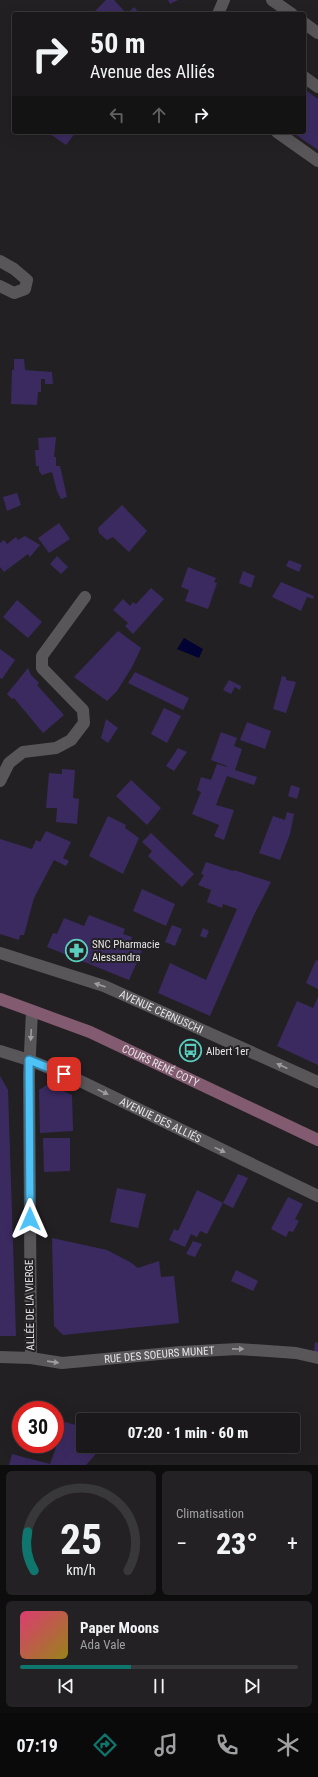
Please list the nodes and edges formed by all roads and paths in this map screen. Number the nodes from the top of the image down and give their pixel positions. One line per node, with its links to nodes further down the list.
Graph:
1 (224, 0): 3 (street)
2 (272, 0): 4 (street)
3 (219, 12)
4 (289, 12)
5 (306, 24): 6 (street)
6 (318, 33)
7 (306, 78): 8 (street)
8 (318, 87)
9 (280, 134): 10 (street)
10 (318, 161)
11 (0, 261): 12 (street)
12 (0, 286)
13 (85, 597): 14 (street)
14 (0, 781)
15 (0, 953): 20 (street, AVENUE CERNUSCHI, one-way to 15)
16 (0, 999): 17 (street, COURS RENÉ COTY)
17 (32, 1011): 19 (street, ALLÉE DE LA VIERGE, one-way to 19); 21 (street, COURS RENÉ COTY)
18 (0, 1051): 19 (street, AVENUE DES ALLIÉS)
19 (29, 1060): 22 (street, AVENUE DES ALLIÉS, one-way to 22); 24 (street, ALLÉE DE LA VIERGE)
20 (318, 1082)
21 (318, 1140)
22 (318, 1196)
23 (0, 1357): 24 (street, RUE DES SOEURS MUNET)
24 (31, 1358): 25 (street, RUE DES SOEURS MUNET, one-way to 25)
25 (318, 1358)

